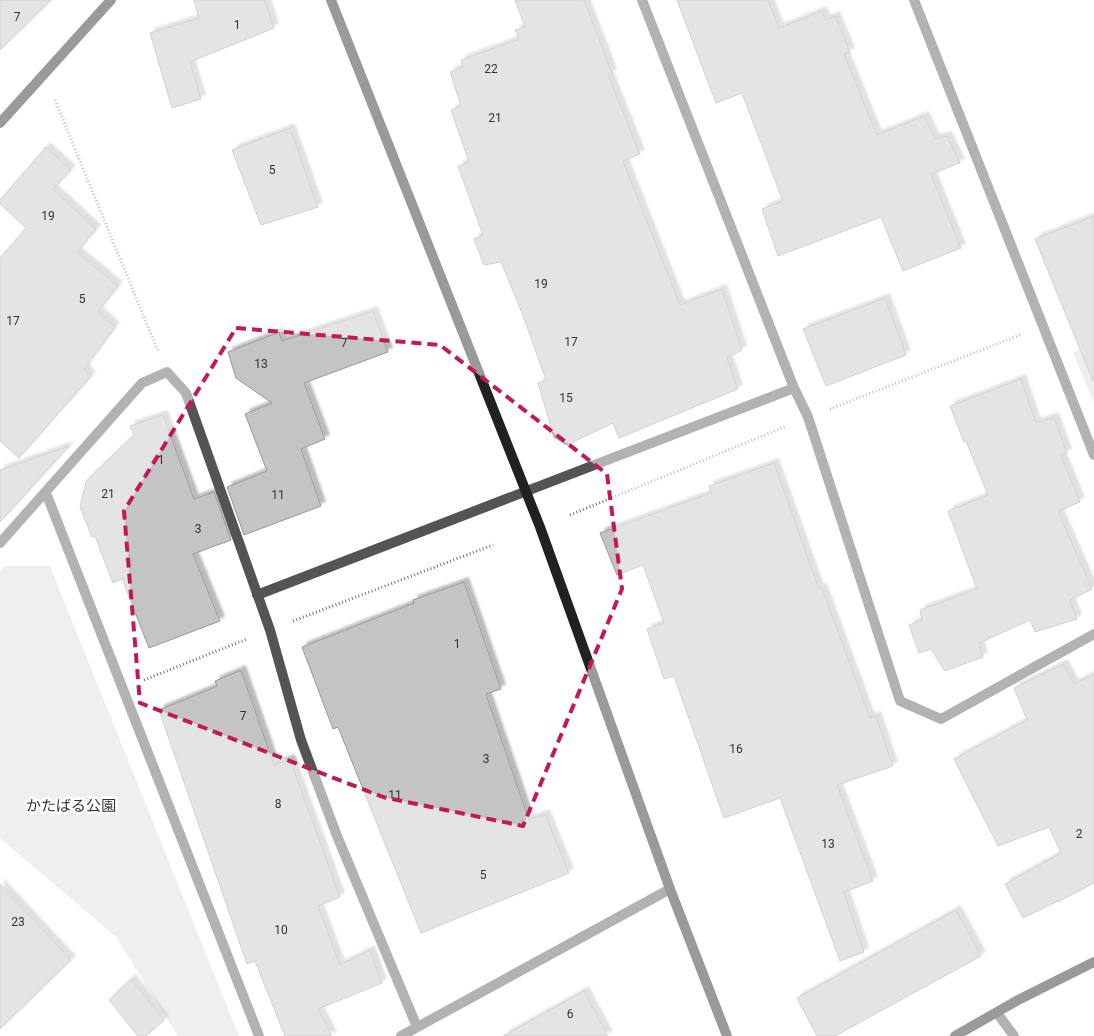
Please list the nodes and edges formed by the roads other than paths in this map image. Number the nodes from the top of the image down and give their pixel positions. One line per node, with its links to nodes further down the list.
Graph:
1 (111, 0): 5 (street)
2 (331, 0): 9 (street)
3 (642, 0): 6 (street)
4 (914, 0): 7 (street)
5 (0, 123)
6 (794, 388): 9 (street); 12 (street)
7 (1094, 455)
8 (46, 492): 10 (street); 11 (street); 17 (street)
9 (526, 492): 11 (street); 13 (street)
10 (0, 543)
11 (257, 596): 16 (street)
12 (1094, 634)
13 (670, 889): 16 (street); 19 (street)
14 (1094, 962): 15 (street)
15 (997, 1012): 20 (street); 21 (street)
16 (417, 1027): 18 (street)
17 (259, 1036)
18 (401, 1036)
19 (726, 1036)
20 (955, 1036)
21 (1014, 1036)

